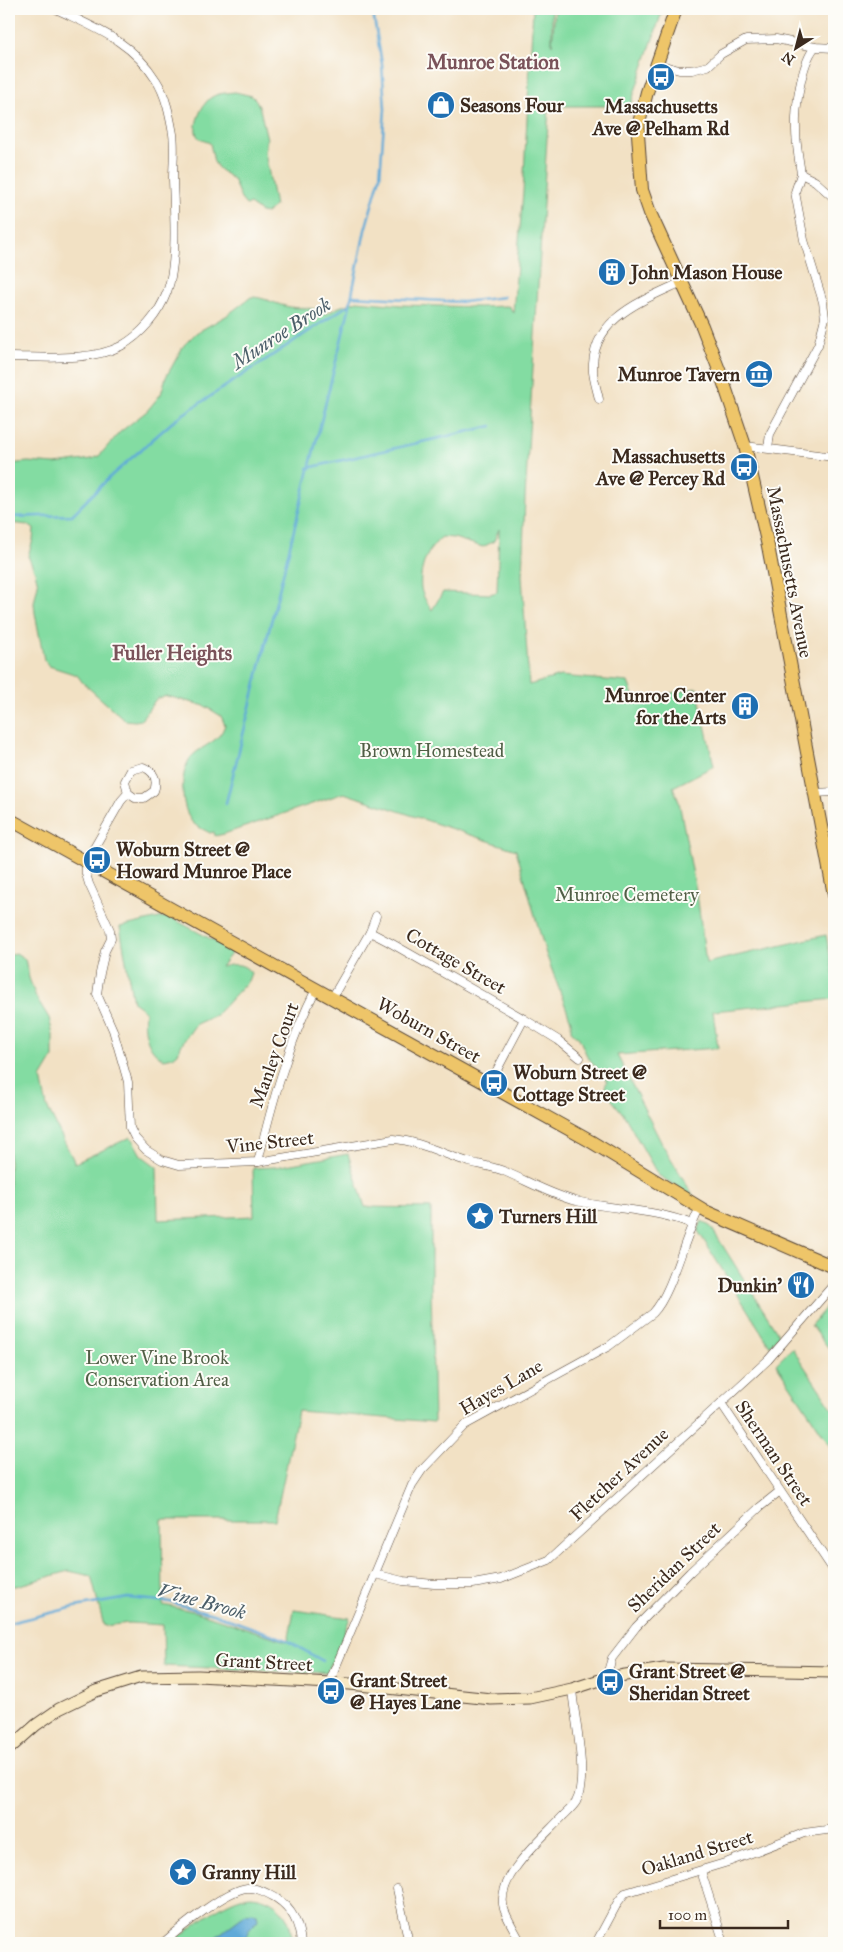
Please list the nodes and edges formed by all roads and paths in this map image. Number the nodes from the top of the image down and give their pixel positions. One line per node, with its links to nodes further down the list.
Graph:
1 (56, 9): 11 (street)
2 (676, 9): 5 (main road, Massachusetts Avenue)
3 (815, 47): 4 (street); 5 (street); 7 (street)
4 (834, 48)
5 (657, 64): 10 (main road, Massachusetts Avenue)
6 (9, 171): 8 (street)
7 (801, 174): 9 (street); 14 (street)
8 (9, 183)
9 (834, 198)
10 (682, 282): 12 (street); 13 (main road, Massachusetts Avenue)
11 (9, 357)
12 (599, 399)
13 (745, 446): 14 (street); 18 (main road, Massachusetts Avenue)
14 (768, 448): 15 (street)
15 (834, 457)
16 (128, 792): 16 (street); 20 (street)
17 (834, 792): 18 (street)
18 (815, 793): 21 (main road, Massachusetts Avenue)
19 (9, 818): 20 (main road, Woburn Street)
20 (86, 862): 24 (main road, Woburn Street); 29 (street, Vine Street)
21 (834, 895)
22 (376, 916): 23 (street)
23 (370, 932): 25 (street); 26 (street, Cottage Street)
24 (316, 990): 25 (main road, Woburn Street); 29 (street, Manley Court)
25 (332, 998): 28 (main road, Woburn Street)
26 (524, 1020): 27 (street, Cottage Street); 28 (street)
27 (580, 1058)
28 (489, 1085): 30 (main road, Woburn Street)
29 (258, 1162): 31 (street, Vine Street)
30 (700, 1208): 31 (street, Hayes Lane); 32 (main road, Woburn Street)
31 (692, 1224): 37 (street, Hayes Lane)
32 (834, 1266)
33 (834, 1284): 34 (street, Fletcher Avenue)
34 (721, 1403): 35 (street, Sherman Street); 37 (street, Fletcher Avenue)
35 (780, 1491): 36 (street, Sherman Street); 39 (street, Sheridan Street)
36 (834, 1571)
37 (375, 1574): 40 (street, Hayes Lane)
38 (834, 1672): 39 (street, Grant Street)
39 (606, 1678): 41 (street, Grant Street)
40 (329, 1683): 41 (street, Grant Street); 42 (street, Grant Street)
41 (572, 1689): 49 (street)
42 (9, 1749)
43 (834, 1829): 44 (street, Oakland Street)
44 (701, 1871): 50 (street, Oakland Street); 51 (street)
45 (397, 1889): 48 (street)
46 (162, 1943): 47 (street)
47 (301, 1943)
48 (409, 1943)
49 (521, 1943)
50 (596, 1943)
51 (724, 1943)

